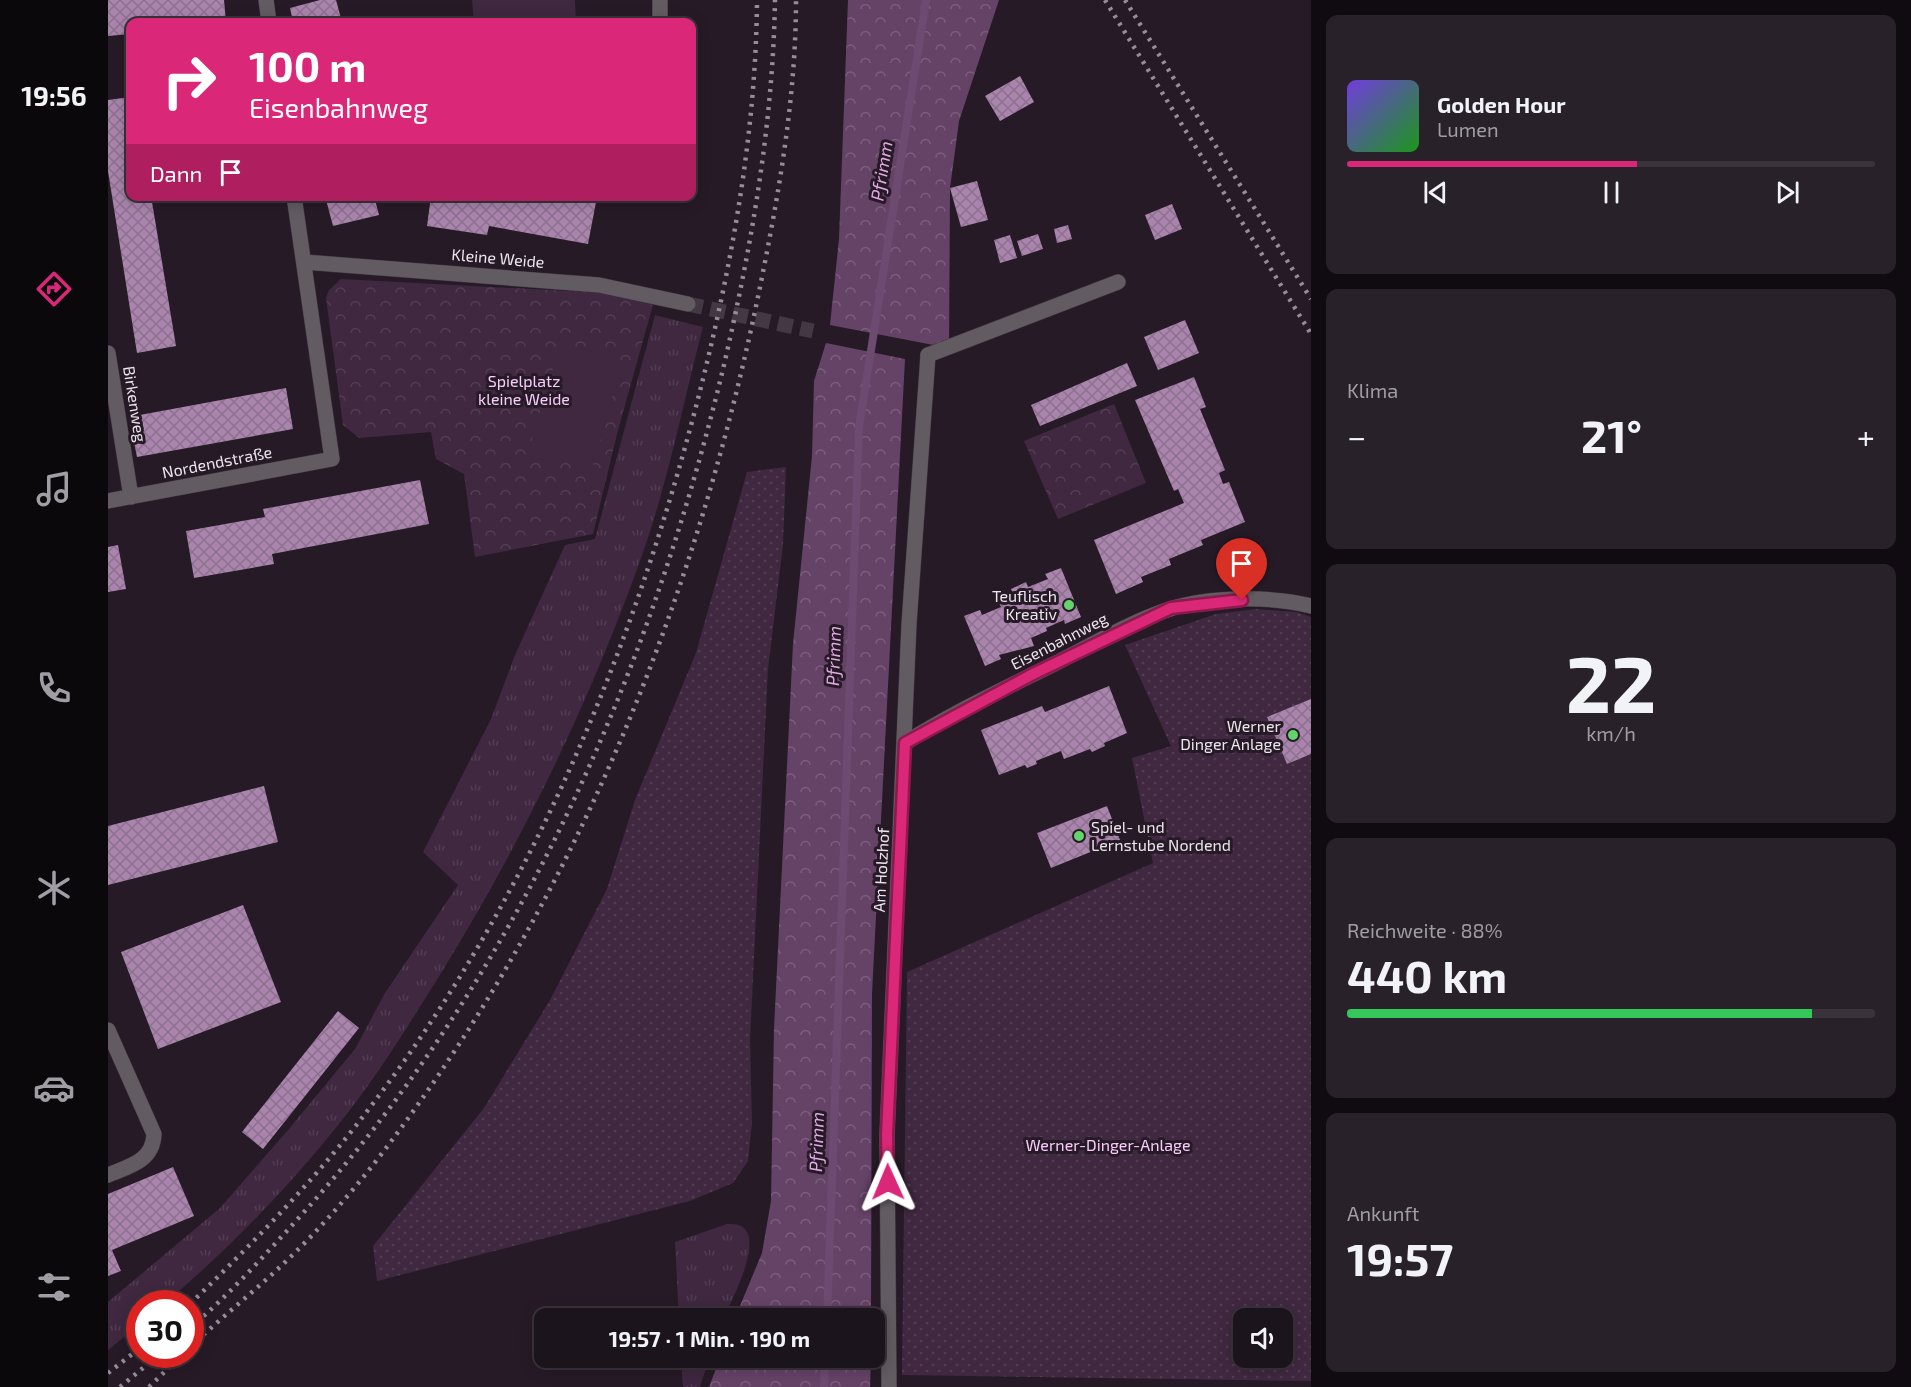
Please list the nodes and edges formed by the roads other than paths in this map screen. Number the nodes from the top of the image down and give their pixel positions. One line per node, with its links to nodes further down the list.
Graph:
1 (266, 0): 3 (street)
2 (660, 0): 4 (street)
3 (268, 18)
4 (660, 18)
5 (295, 201): 6 (street)
6 (304, 262): 8 (street, Kleine Weide); 10 (street, Nordendstraße)
7 (1118, 282): 13 (street, Am Holzhof)
8 (688, 304)
9 (108, 353): 10 (street, Birkenweg)
10 (131, 497): 11 (street, Nordendstraße)
11 (108, 501)
12 (1311, 606): 13 (street, Eisenbahnweg)
13 (905, 743): 16 (street, Am Holzhof)
14 (108, 1030): 15 (street)
15 (108, 1175)
16 (889, 1387)

